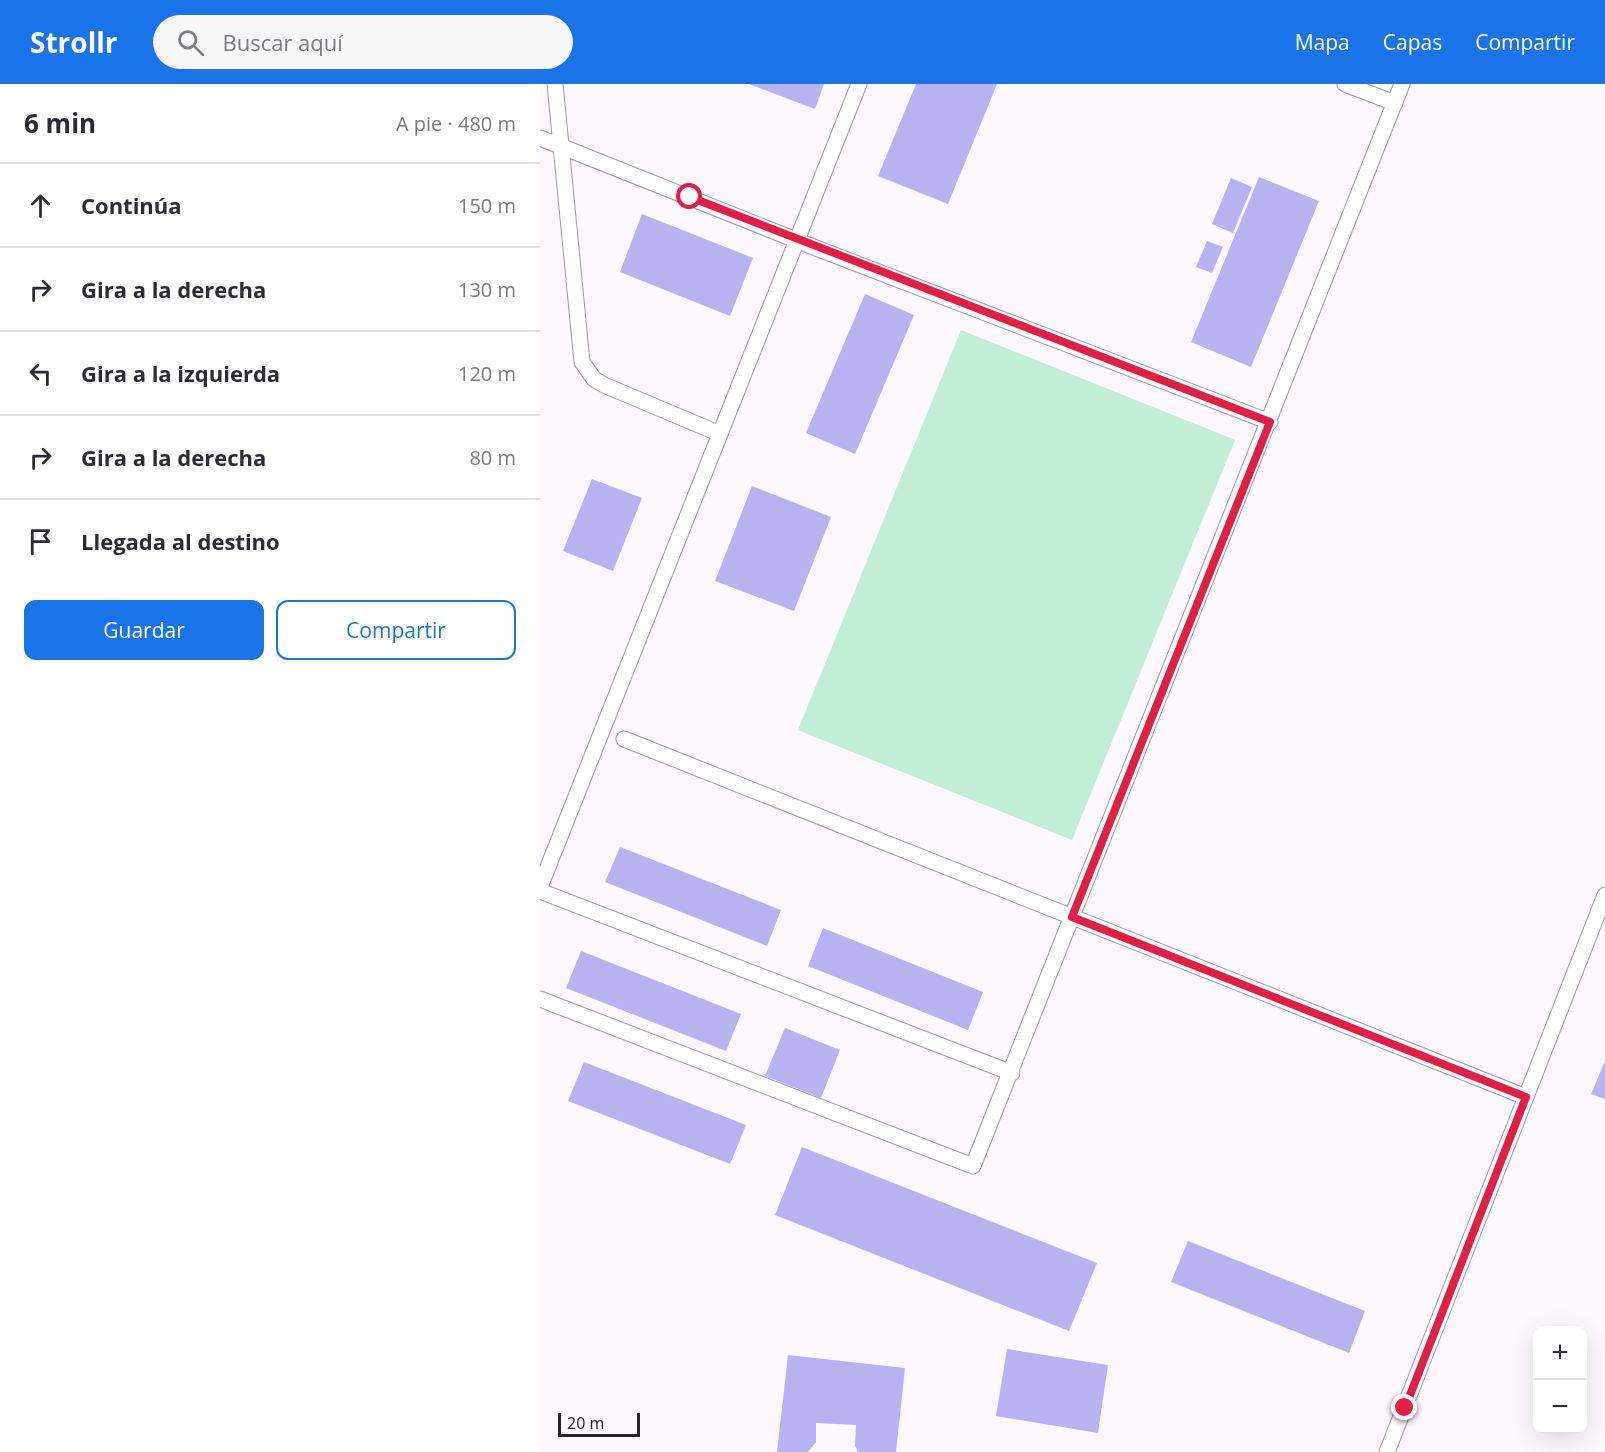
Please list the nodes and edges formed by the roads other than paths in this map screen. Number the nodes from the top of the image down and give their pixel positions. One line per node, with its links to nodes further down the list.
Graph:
1 (555, 84): 7 (lane)
2 (859, 84): 8 (lane)
3 (1345, 84): 5 (lane)
4 (1402, 84): 5 (lane)
5 (1395, 103): 9 (lane)
6 (540, 138): 7 (lane)
7 (561, 147): 8 (lane); 10 (lane)
8 (798, 239): 9 (lane); 10 (lane)
9 (1270, 422): 14 (lane)
10 (718, 433): 12 (lane)
11 (624, 739): 14 (lane)
12 (540, 889): 16 (lane)
13 (1605, 895): 17 (lane)
14 (1072, 917): 16 (lane); 17 (lane)
15 (540, 999): 16 (lane)
16 (1012, 1073)
17 (1526, 1097): 18 (lane)
18 (1387, 1452)

